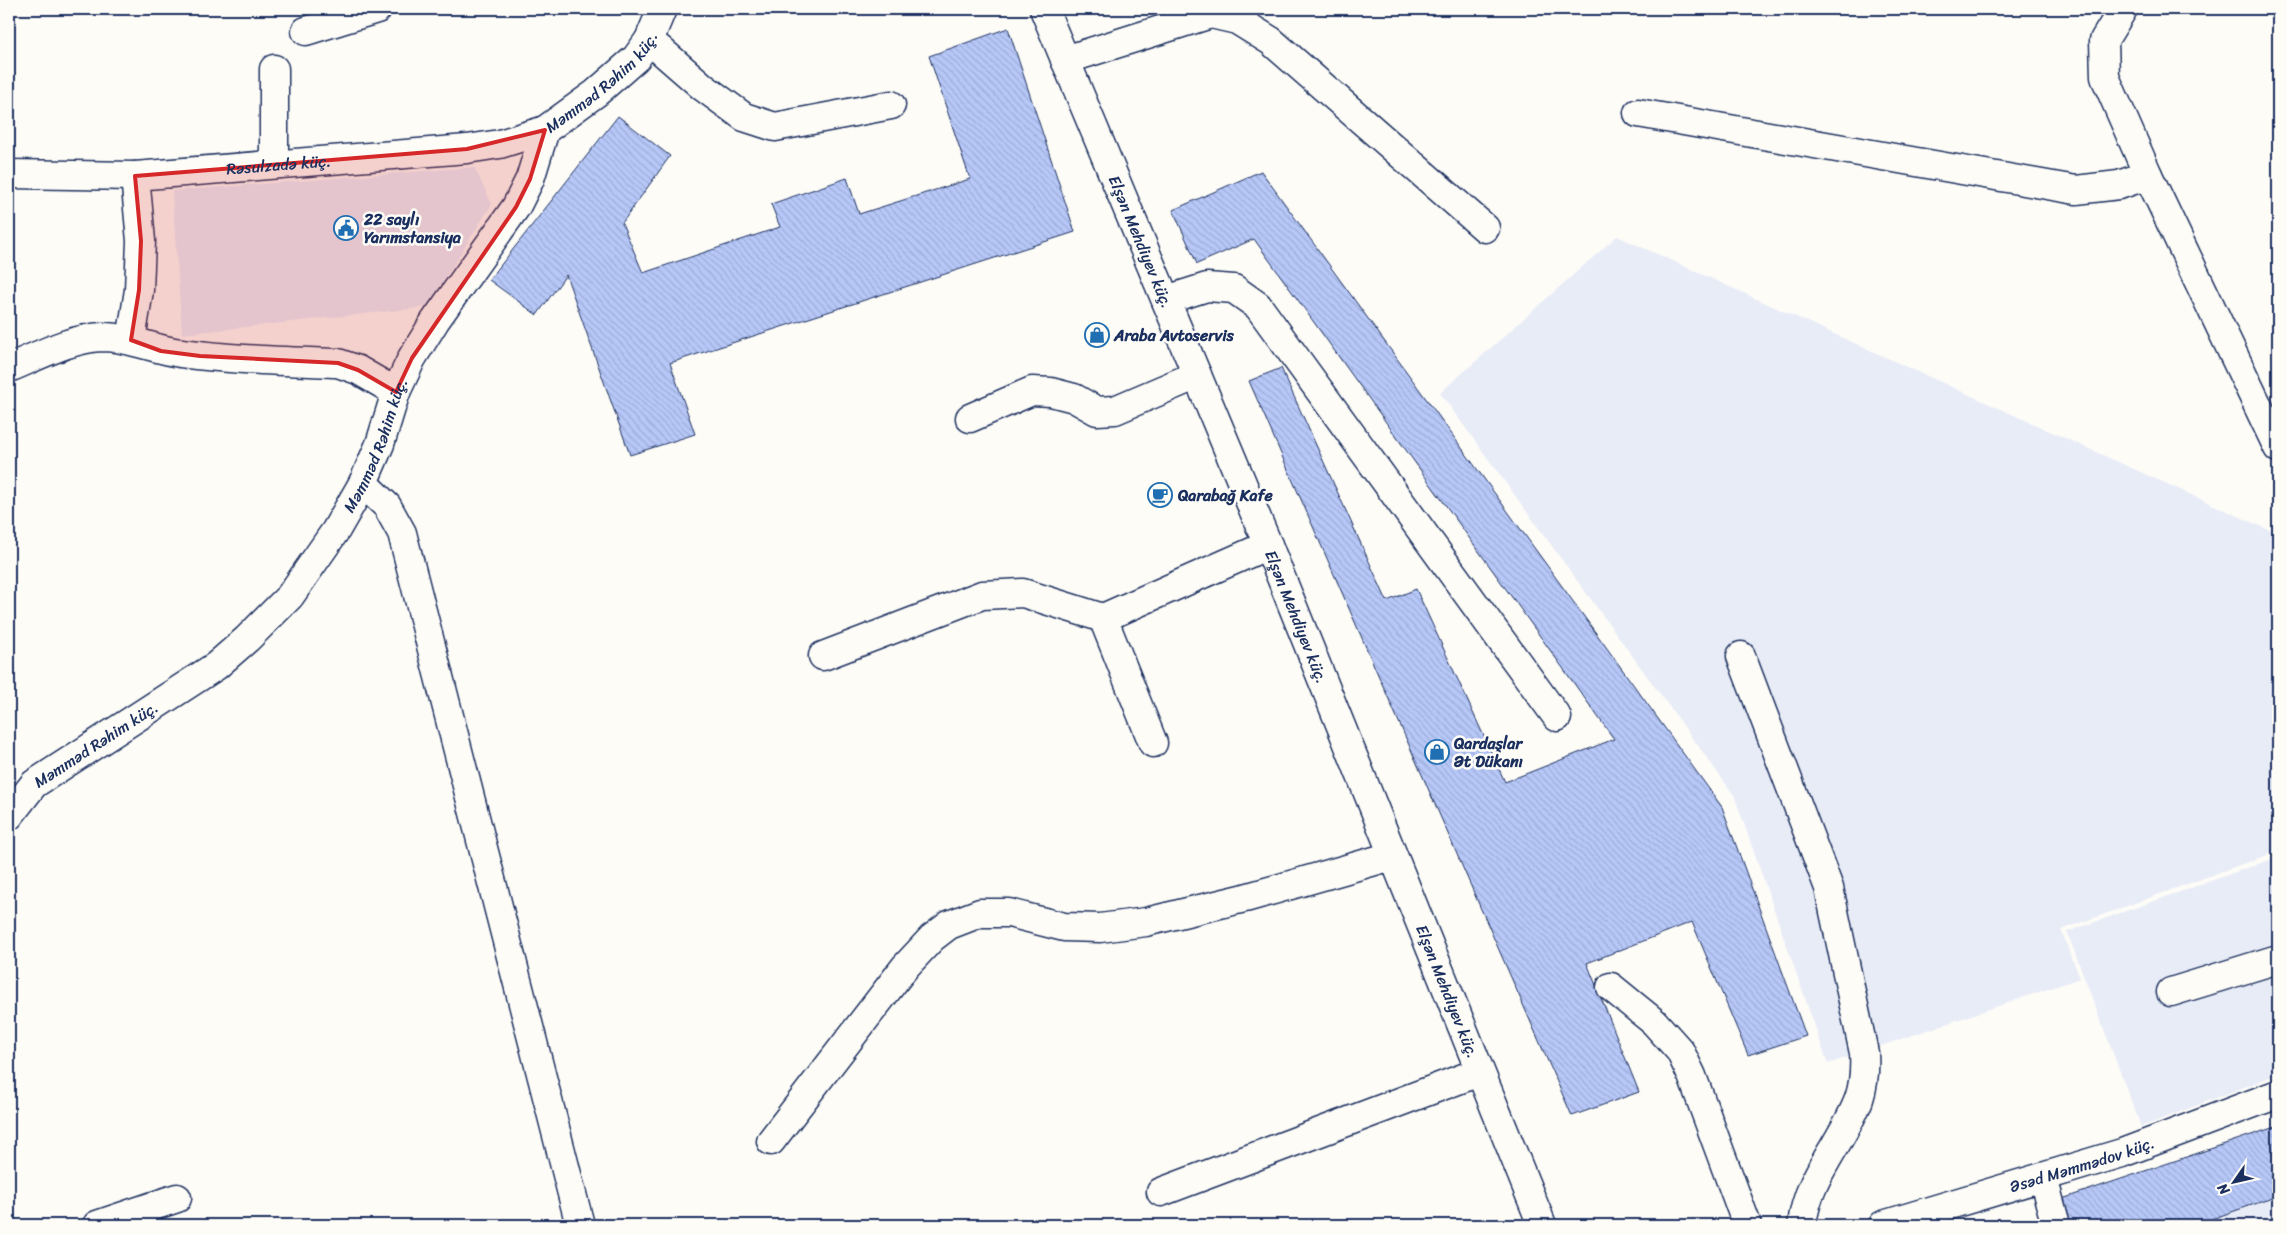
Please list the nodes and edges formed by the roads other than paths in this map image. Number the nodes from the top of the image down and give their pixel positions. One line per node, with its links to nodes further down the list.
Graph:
1 (377, 9): 5 (street)
2 (662, 9): 6 (street, Məmməd Rəhim küç.)
3 (1044, 9): 7 (street, Elşən Mehdiyev küç.)
4 (2123, 9): 14 (street)
5 (306, 30)
6 (649, 40): 9 (street); 11 (street, Məmməd Rəhim küç.)
7 (1065, 60): 16 (street); 17 (street, Elşən Mehdiyev küç.)
8 (274, 69): 12 (street)
9 (891, 105)
10 (1638, 113): 14 (street)
11 (545, 130): 12 (street, Rəsulzadə küç.); 21 (street, Məmməd Rəhim küç.)
12 (274, 164): 15 (street, Rəsulzadə küç.)
13 (9, 174): 15 (street, Rəsulzadə küç.)
14 (2148, 175): 23 (street)
15 (135, 176): 18 (street)
16 (1485, 228)
17 (1166, 300): 20 (street, Elşən Mehdiyev küç.); 29 (street)
18 (131, 340): 19 (street); 21 (street)
19 (9, 368)
20 (1197, 375): 22 (street); 25 (street, Elşən Mehdiyev küç.)
21 (396, 392): 24 (street, Məmməd Rəhim küç.)
22 (970, 418)
23 (2278, 448)
24 (363, 483): 31 (street, Məmməd Rəhim küç.); 43 (street)
25 (1268, 545): 26 (street); 32 (street, Elşən Mehdiyev küç.)
26 (1104, 618): 27 (street); 30 (street)
27 (823, 656)
28 (1741, 656): 46 (street)
29 (1557, 717)
30 (1153, 743)
31 (11, 806)
32 (1392, 856): 36 (street, Elşən Mehdiyev küç.); 38 (street)
33 (2278, 959): 35 (street)
34 (1612, 987): 45 (street)
35 (2171, 992)
36 (1479, 1072): 40 (street); 44 (street, Elşən Mehdiyev küç.)
37 (2278, 1094): 39 (street, Əsəd Məmmədov küç.)
38 (771, 1141)
39 (2042, 1178): 47 (street, Əsəd Məmmədov küç.); 48 (street)
40 (1161, 1192)
41 (177, 1198): 42 (street)
42 (97, 1225)
43 (580, 1225)
44 (1542, 1225)
45 (1747, 1225)
46 (1802, 1225)
47 (1882, 1225)
48 (2056, 1225)

